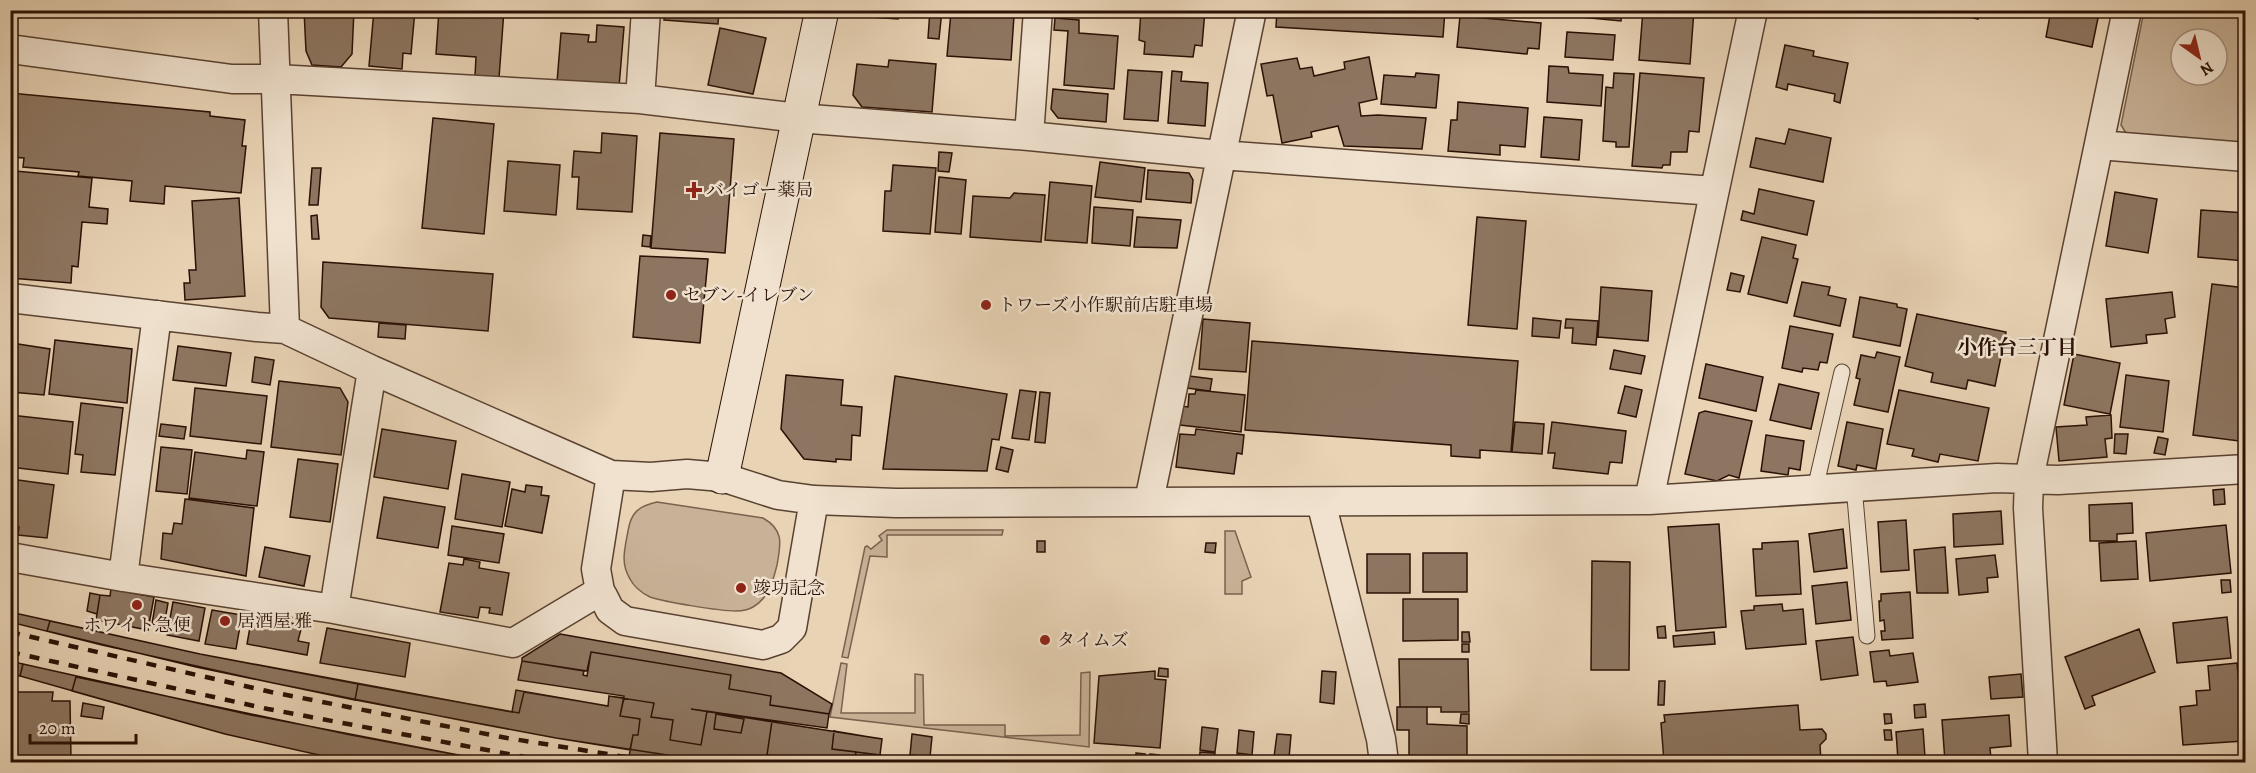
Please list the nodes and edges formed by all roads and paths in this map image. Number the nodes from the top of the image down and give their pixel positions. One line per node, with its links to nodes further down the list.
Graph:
1 (273, 10): 9 (street)
2 (646, 10): 10 (street)
3 (822, 10): 11 (street)
4 (1038, 10): 12 (street)
5 (1252, 10): 14 (street)
6 (1753, 10): 16 (street)
7 (2127, 10): 13 (street)
8 (10, 49): 9 (street)
9 (276, 79): 10 (street); 19 (street)
10 (640, 99): 11 (street)
11 (798, 118): 12 (street); 24 (street)
12 (1029, 136): 14 (street)
13 (2099, 145): 15 (street); 25 (street)
14 (1220, 155): 16 (street); 30 (street)
15 (2246, 157)
16 (1713, 191): 29 (street)
17 (10, 298): 18 (street)
18 (157, 315): 19 (street); 33 (street)
19 (285, 329): 20 (street)
20 (372, 370): 23 (street); 35 (street)
21 (1842, 372): 27 (lane)
22 (2246, 469): 25 (street)
23 (611, 475): 24 (street); 34 (street)
24 (722, 477): 28 (street)
25 (2029, 479): 26 (street); 38 (street)
26 (1854, 486): 27 (street); 36 (lane)
27 (1815, 489): 29 (street)
28 (814, 500): 30 (street); 34 (street)
29 (1649, 500): 31 (street)
30 (1149, 501): 31 (street)
31 (1321, 502): 37 (street)
32 (10, 557): 33 (street)
33 (123, 576): 35 (street)
34 (600, 591): 35 (street)
35 (334, 609)
36 (1867, 636)
37 (1384, 762)
38 (2043, 762)

